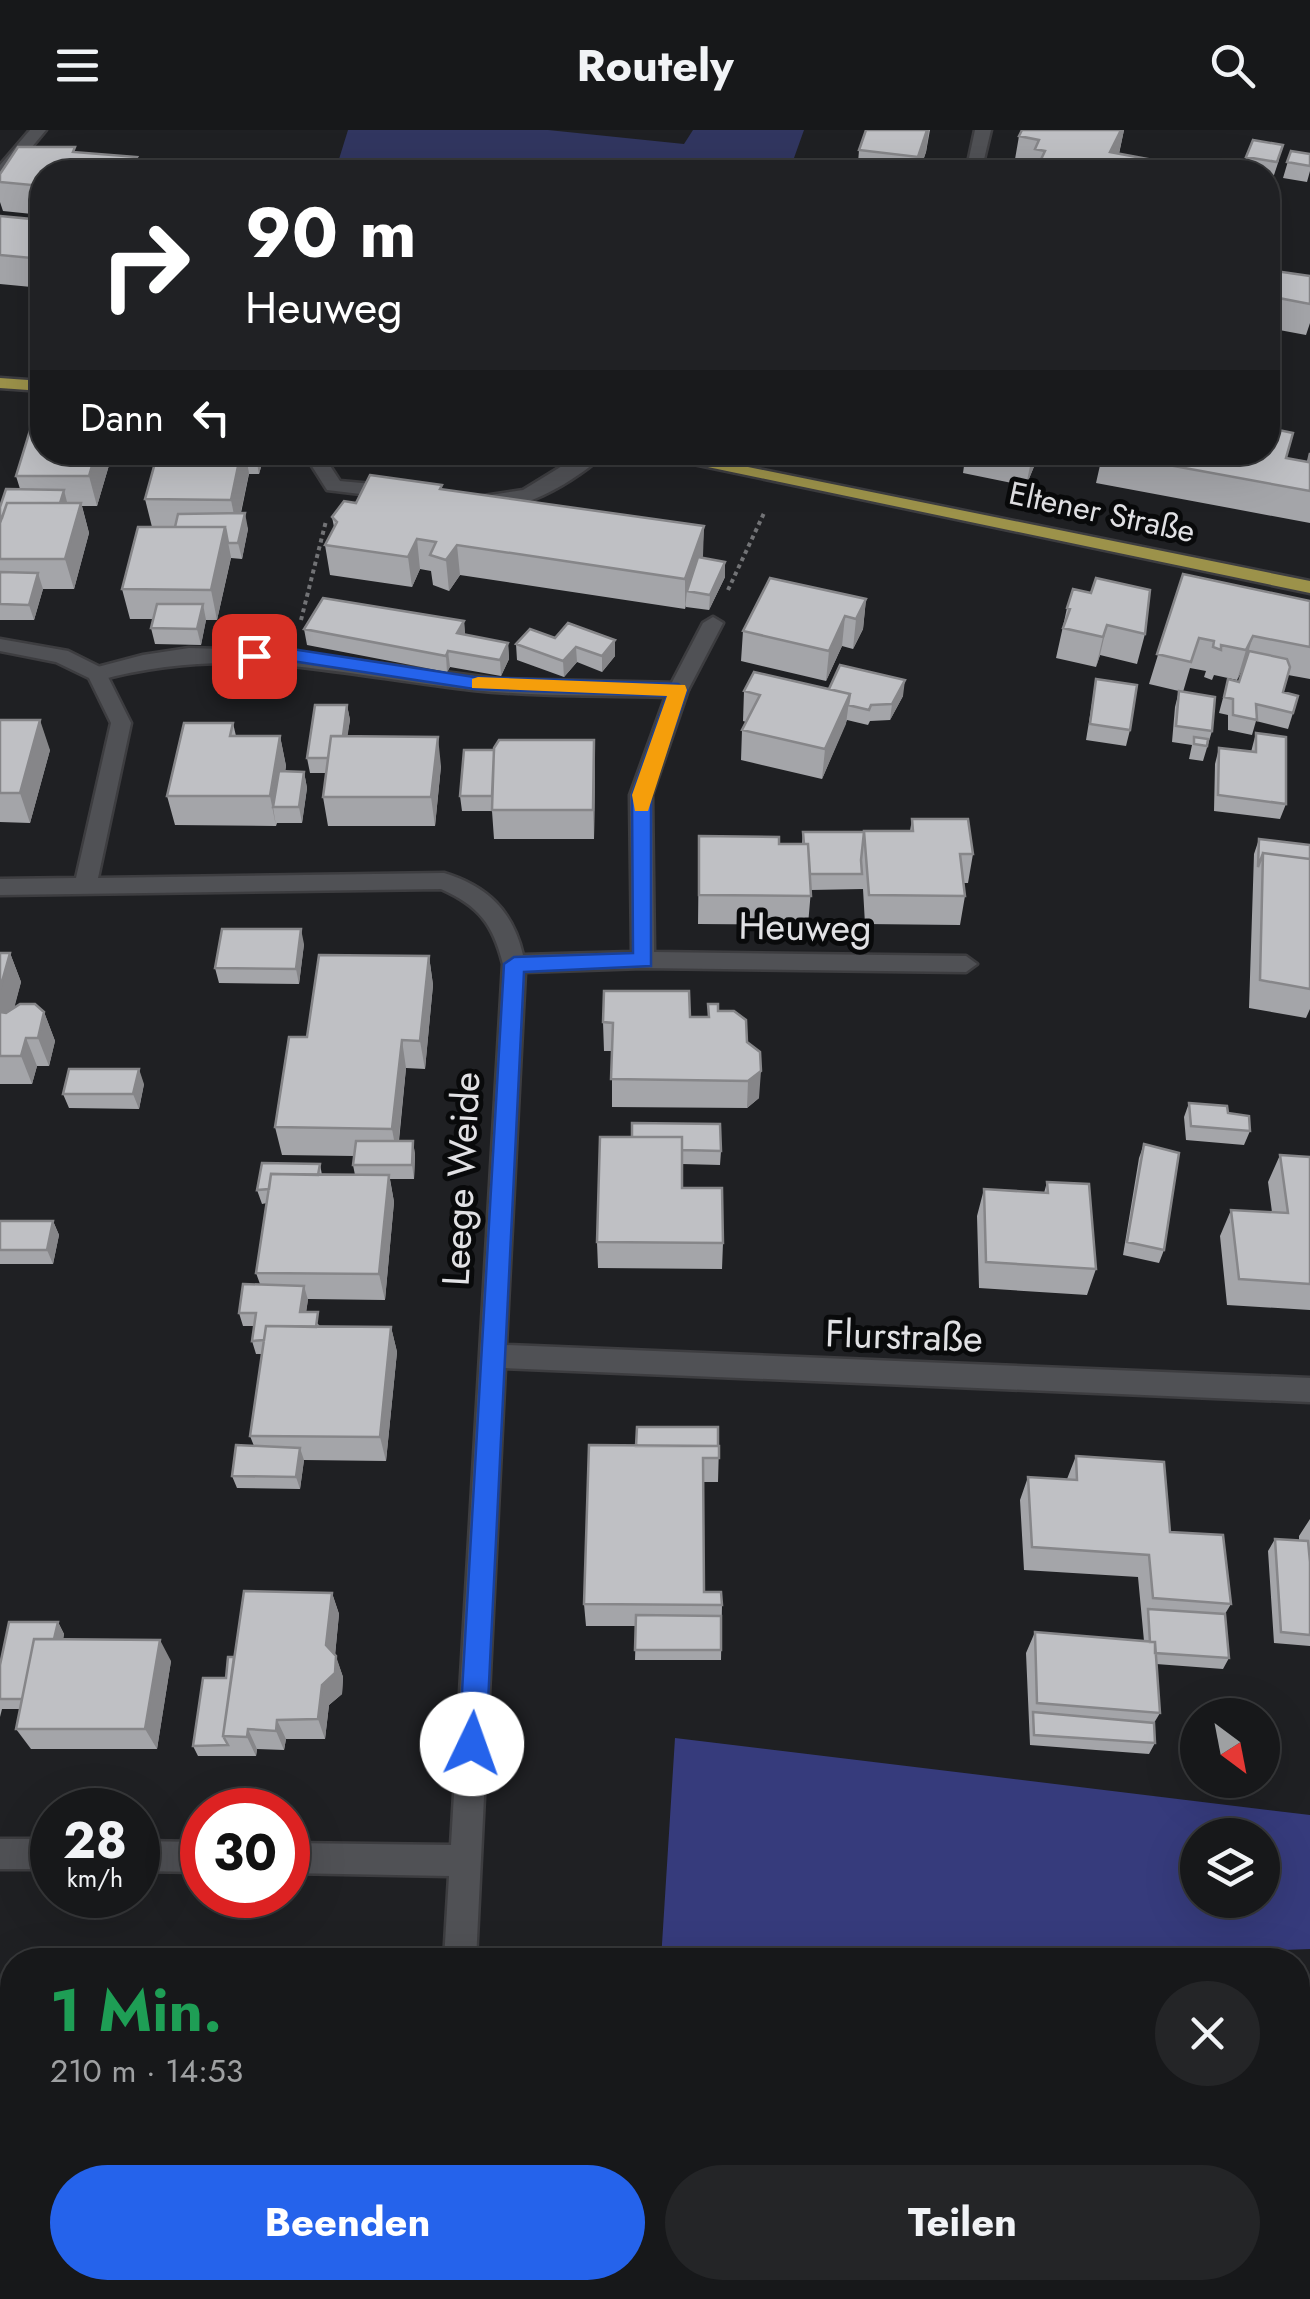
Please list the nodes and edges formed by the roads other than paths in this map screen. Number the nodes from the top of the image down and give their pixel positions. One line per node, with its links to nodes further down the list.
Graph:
1 (38, 130): 4 (street)
2 (983, 130): 3 (street)
3 (976, 160)
4 (0, 175)
5 (0, 383): 6 (main road)
6 (30, 385)
7 (320, 465): 10 (street)
8 (581, 465): 11 (street)
9 (710, 465): 12 (main road, Eltener Straße)
10 (412, 493)
11 (470, 499)
12 (1310, 587)
13 (713, 622): 16 (street)
14 (0, 645): 15 (street)
15 (97, 674): 16 (street); 18 (street)
16 (678, 690): 19 (street)
17 (0, 888): 18 (street, Leege Weide)
18 (85, 888): 20 (street, Leege Weide)
19 (644, 960): 20 (street, Heuweg); 21 (street, Heuweg)
20 (514, 964): 22 (street, Leege Weide)
21 (966, 964)
22 (494, 1356): 23 (street, Flurstraße); 27 (street, Leege Weide)
23 (1310, 1390)
24 (0, 1854): 25 (street)
25 (30, 1854)
26 (310, 1858): 27 (street)
27 (466, 1861): 28 (street, Leege Weide)
28 (461, 1948)

